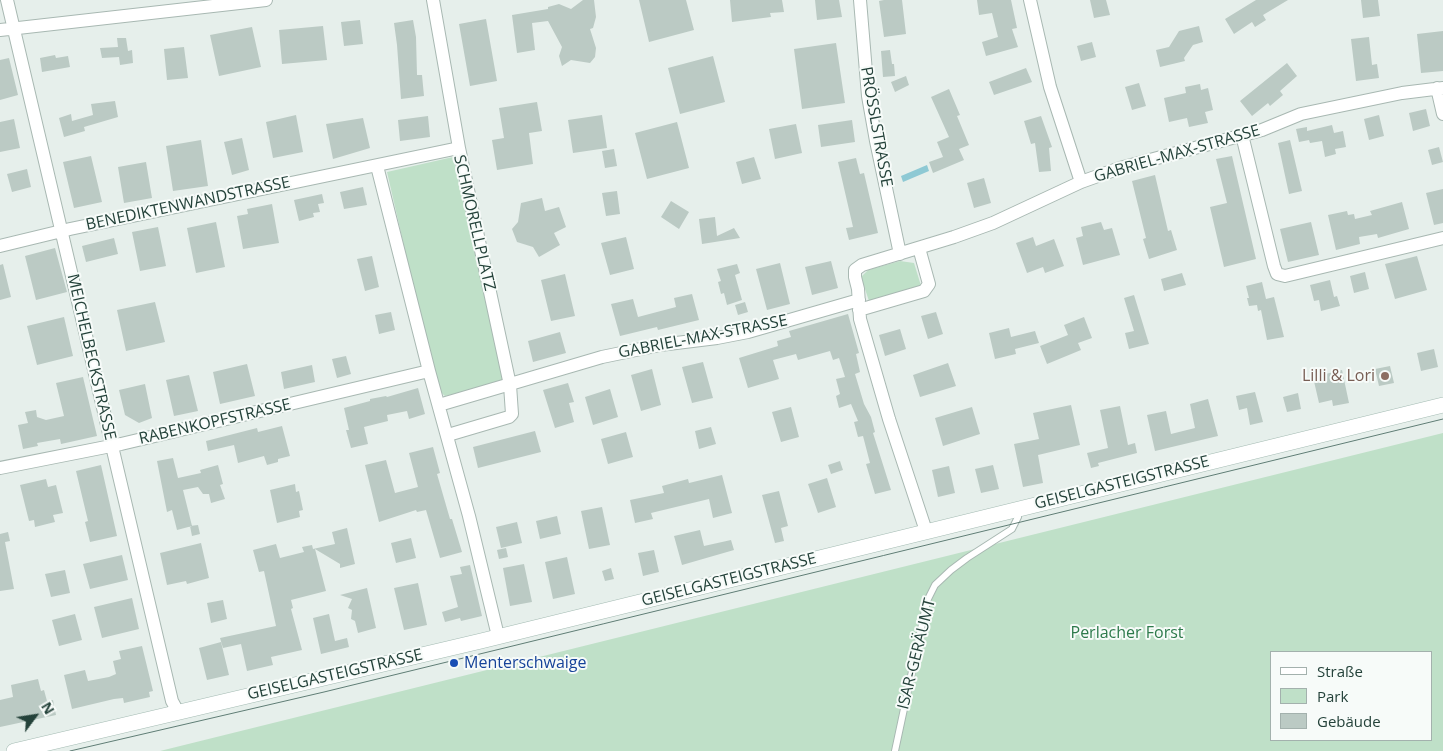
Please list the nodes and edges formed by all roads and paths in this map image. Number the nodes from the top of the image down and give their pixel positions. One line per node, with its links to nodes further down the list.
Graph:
1 (6, 0): 7 (street, MEICHELBECKSTRASSE)
2 (266, 0): 6 (street)
3 (433, 0): 12 (street)
4 (860, 0): 19 (street, PRÖSSLSTRASSE)
5 (1030, 0): 14 (street)
6 (185, 4): 7 (street)
7 (13, 28): 8 (street); 15 (street, MEICHELBECKSTRASSE)
8 (0, 30)
9 (1440, 88): 10 (street); 11 (street, GABRIEL-MAX-STRASSE)
10 (1443, 114)
11 (1242, 135): 14 (street, GABRIEL-MAX-STRASSE); 16 (street)
12 (459, 148): 13 (street, SCHMORELLPLATZ); 22 (street, SCHMORELLPLATZ)
13 (377, 166): 15 (street, BENEDIKTENWANDSTRASSE); 21 (street)
14 (1081, 182): 18 (street, GABRIEL-MAX-STRASSE)
15 (61, 231): 17 (street, BENEDIKTENWANDSTRASSE); 26 (street, MEICHELBECKSTRASSE)
16 (1443, 238)
17 (0, 246)
18 (919, 248): 19 (street, GABRIEL-MAX-STRASSE); 20 (street, GABRIEL-MAX-STRASSE)
19 (900, 254): 20 (street, GABRIEL-MAX-STRASSE)
20 (859, 305): 22 (street, GABRIEL-MAX-STRASSE); 29 (street)
21 (429, 371): 23 (street); 26 (street, RABENKOPFSTRASSE)
22 (510, 385): 23 (street); 25 (street, SCHMORELLPLATZ)
23 (439, 405): 25 (street)
24 (1443, 405): 28 (main road, GEISELGASTEIGSTRASSE)
25 (448, 435): 30 (street)
26 (112, 446): 27 (street, RABENKOPFSTRASSE); 31 (street, MEICHELBECKSTRASSE)
27 (0, 468)
28 (1017, 509): 29 (main road, GEISELGASTEIGSTRASSE); 33 (lane, ISAR-GERÄUMT)
29 (926, 531): 30 (main road, GEISELGASTEIGSTRASSE)
30 (498, 636): 31 (main road, GEISELGASTEIGSTRASSE)
31 (178, 712): 32 (main road, GEISELGASTEIGSTRASSE)
32 (14, 751)
33 (895, 751)

